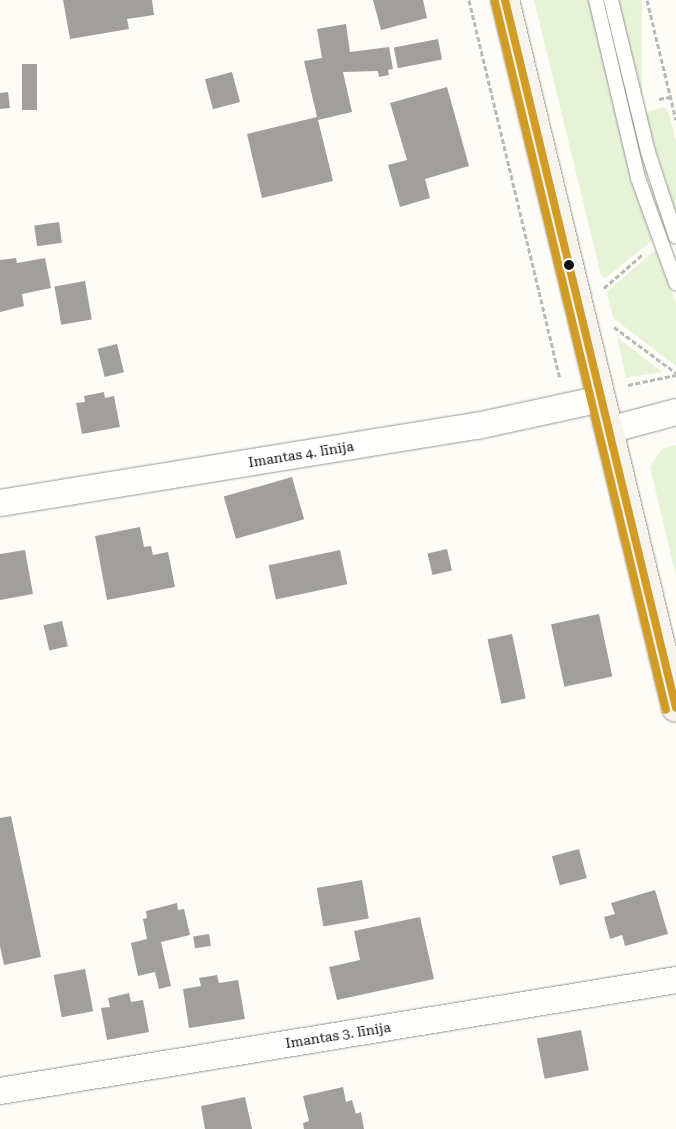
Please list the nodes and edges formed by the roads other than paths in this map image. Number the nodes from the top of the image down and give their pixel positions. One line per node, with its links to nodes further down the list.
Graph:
1 (504, 0): 6 (main road)
2 (596, 0): 5 (lane)
3 (611, 0): 4 (lane)
4 (676, 238)
5 (676, 283)
6 (611, 393): 8 (main road); 9 (street, Imantas 4. līnija)
7 (676, 412): 8 (street)
8 (609, 430): 10 (main road)
9 (0, 503)
10 (676, 708)
11 (676, 980): 12 (street, Imantas 3. līnija)
12 (0, 1091)

